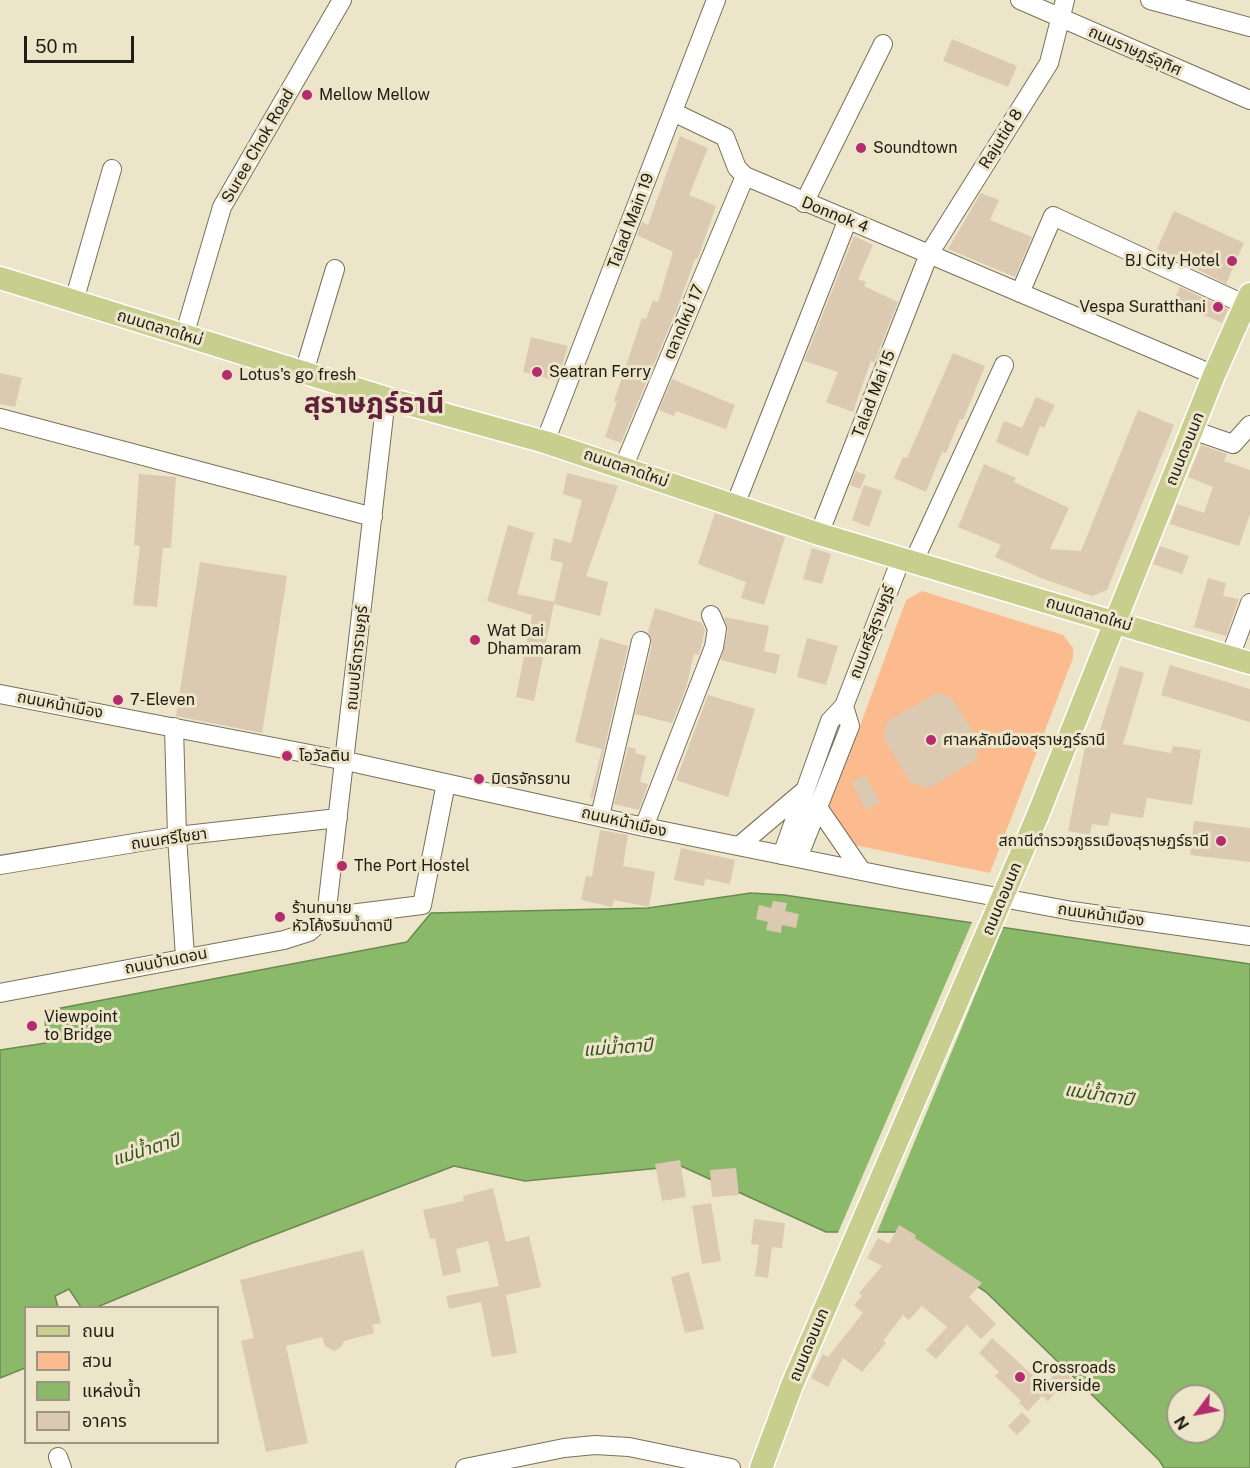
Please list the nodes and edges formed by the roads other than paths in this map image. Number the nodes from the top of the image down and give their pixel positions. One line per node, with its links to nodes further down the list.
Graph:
1 (342, 0): 20 (street, Suree Chok Road)
2 (717, 0): 9 (street, Talad Main 19)
3 (1020, 0): 5 (street, ถนนราษฏร์อุทิศ)
4 (1150, 0): 6 (street)
5 (1063, 9): 8 (street, ถนนราษฏร์อุทิศ); 14 (street, Rajutid 8)
6 (1250, 27)
7 (883, 44): 12 (street)
8 (1250, 100)
9 (673, 112): 11 (street); 28 (street, Talad Main 19)
10 (112, 169): 18 (street)
11 (746, 176): 12 (street, Donnok 4); 29 (street, ตลาดใหม่ 17)
12 (804, 203): 13 (street, Donnok 4)
13 (848, 219): 14 (street, Donnok 4); 30 (street)
14 (929, 254): 17 (street, Donnok 4); 32 (street, Talad Mai 15)
15 (335, 269): 22 (street)
16 (0, 278): 18 (main road, ถนนตลาดใหม่)
17 (1020, 293): 19 (street); 23 (street, Donnok 4)
18 (74, 301): 20 (main road, ถนนตลาดใหม่)
19 (1248, 302): 23 (main road, ถนนดอนนก)
20 (184, 336): 22 (main road, ถนนตลาดใหม่)
21 (1005, 365): 33 (street, ถนนศรีสุราษฎร์)
22 (304, 372): 24 (main road, ถนนตลาดใหม่)
23 (1214, 375): 27 (main road, ถนนดอนนก)
24 (386, 398): 28 (main road, ถนนตลาดใหม่); 31 (street, ถนนปรีดาราษฎร์)
25 (0, 418): 31 (street)
26 (1250, 425): 27 (street)
27 (1192, 430): 36 (main road, ถนนดอนนก)
28 (545, 441): 29 (main road, ถนนตลาดใหม่)
29 (623, 468): 30 (main road, ถนนตลาดใหม่)
30 (735, 505): 32 (main road, ถนนตลาดใหม่)
31 (373, 517): 42 (street, ถนนปรีดาราษฎร์)
32 (819, 534): 33 (main road, ถนนตลาดใหม่)
33 (907, 561): 36 (main road, ถนนตลาดใหม่); 40 (street, ถนนศรีสุราษฎร์)
34 (1250, 603): 38 (street)
35 (711, 615): 48 (street)
36 (1117, 621): 38 (main road, ถนนตลาดใหม่); 60 (main road, ถนนดอนนก, bridge)
37 (641, 641): 46 (street)
38 (1240, 660)
39 (0, 694): 41 (street, ถนนหน้าเมือง)
40 (844, 706): 44 (street, ถนนศรีสุราษฎร์); 45 (street, ถนนศรีสุราษฎร์)
41 (174, 727): 42 (street, ถนนหน้าเมือง); 49 (street)
42 (346, 761): 43 (street, ถนนหน้าเมือง); 47 (street, ถนนปรีดาราษฎร์)
43 (446, 783): 46 (street, ถนนหน้าเมือง); 54 (street)
44 (805, 790): 50 (street, ถนนศรีสุราษฎร์); 51 (street, ถนนศรีสุราษฎร์)
45 (817, 806): 51 (street, ถนนศรีสุราษฎร์); 53 (street)
46 (600, 816): 48 (street, ถนนหน้าเมือง)
47 (338, 818): 49 (street, ถนนศรีไชยา); 54 (street, ถนนปรีดาราษฎร์)
48 (644, 827): 50 (street, ถนนหน้าเมือง)
49 (177, 836): 52 (street, ถนนศรีไชยา); 56 (street)
50 (739, 846): 51 (street, ถนนหน้าเมือง)
51 (790, 856): 53 (street, ถนนหน้าเมือง)
52 (0, 865)
53 (861, 870): 55 (street, ถนนหน้าเมือง)
54 (326, 917): 56 (street, ถนนบ้านดอน)
55 (1250, 936)
56 (185, 957): 57 (street, ถนนบ้านดอน)
57 (0, 993)
58 (465, 1468): 59 (street)
59 (731, 1468)
60 (761, 1468)

